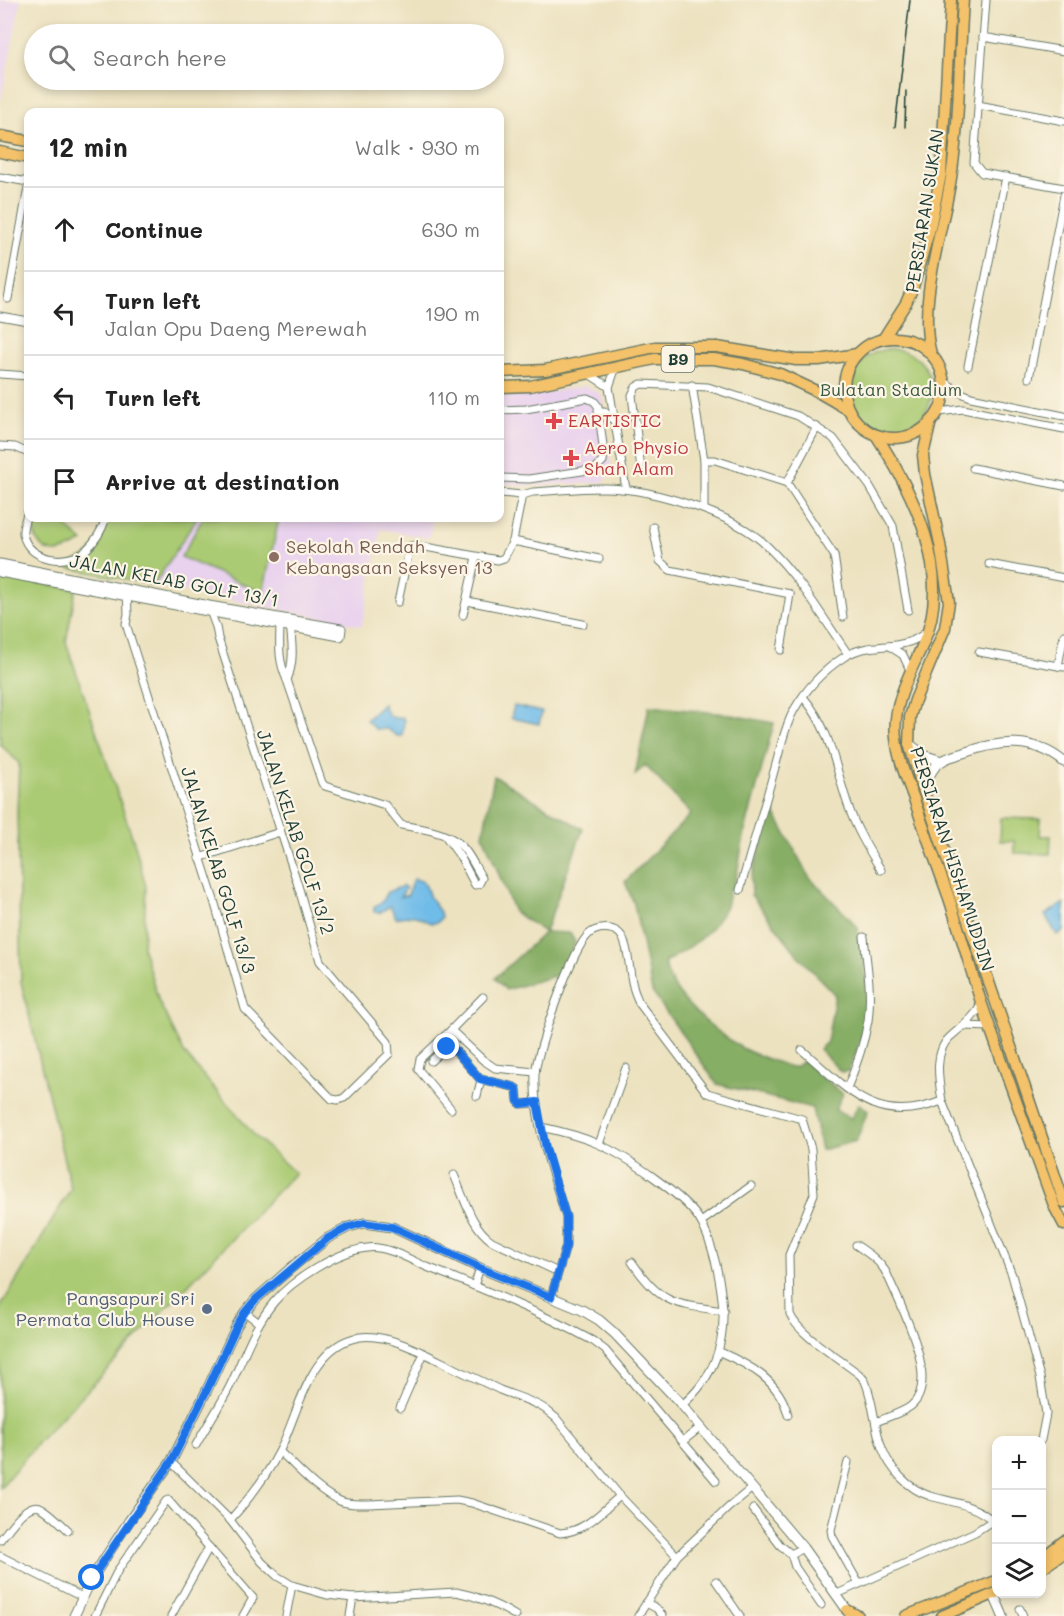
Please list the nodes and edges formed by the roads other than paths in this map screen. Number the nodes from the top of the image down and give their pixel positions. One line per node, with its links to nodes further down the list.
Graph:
1 (951, 0): 21 (main road, PERSIARAN SUKAN / B9)
2 (963, 0): 23 (main road, PERSIARAN SUKAN)
3 (986, 0): 4 (street)
4 (983, 37): 5 (street); 6 (street)
5 (1064, 51)
6 (978, 105): 7 (street); 13 (street)
7 (1064, 121)
8 (0, 136): 9 (main road)
9 (24, 140)
10 (0, 152): 11 (main road)
11 (24, 157)
12 (0, 177): 14 (street)
13 (1006, 177): 15 (street); 24 (street)
14 (24, 183)
15 (1064, 188)
16 (1064, 195): 30 (street)
17 (24, 207): 18 (street)
18 (8, 299)
19 (0, 316): 20 (street)
20 (24, 320)
21 (883, 339): 22 (main road, B9); 23 (main road)
22 (857, 354): 26 (main road, B9); 36 (main road)
23 (931, 354): 31 (main road)
24 (968, 366)
25 (616, 367): 28 (main road, B9); 34 (street); 36 (main road, B9)
26 (504, 372)
27 (0, 374): 29 (street)
28 (588, 374): 33 (main road, B9); 34 (street)
29 (24, 376)
30 (1029, 378)
31 (943, 380): 38 (main road); 39 (street)
32 (692, 385): 42 (street); 47 (street); 49 (street)
33 (504, 387)
34 (609, 387): 41 (street)
35 (504, 410): 37 (street)
36 (849, 410): 44 (main road, B9)
37 (598, 411): 41 (street); 51 (street)
38 (939, 412): 40 (main road); 43 (street)
39 (1064, 416)
40 (931, 421): 44 (main road); 92 (main road, PERSIARAN HISHAMUDDIN)
41 (615, 422): 54 (street)
42 (817, 427): 52 (street); 75 (street)
43 (1064, 429)
44 (876, 435): 82 (main road, PERSIARAN HISHAMUDDIN)
45 (0, 446): 46 (street)
46 (24, 451)
47 (704, 460): 52 (street); 58 (street)
48 (973, 468): 53 (street)
49 (641, 469)
50 (504, 478): 51 (street)
51 (529, 478): 55 (street)
52 (787, 483): 77 (street)
53 (1064, 486)
54 (627, 489): 55 (street); 58 (street)
55 (533, 492): 57 (street)
56 (504, 493): 57 (street)
57 (522, 495): 62 (street)
58 (704, 509): 69 (street)
59 (26, 522): 60 (street)
60 (105, 522)
61 (653, 527): 71 (street)
62 (513, 541): 63 (street); 64 (street)
63 (476, 556): 72 (street); 73 (street)
64 (599, 559)
65 (0, 564): 70 (street, JALAN KELAB GOLF 13/1)
66 (989, 564): 68 (street)
67 (0, 572): 70 (street)
68 (1064, 578)
69 (802, 587): 71 (street); 87 (street)
70 (127, 593): 74 (street, JALAN KELAB GOLF 13/1); 98 (street, JALAN KELAB GOLF 13/3)
71 (790, 594): 85 (street)
72 (467, 601): 76 (street); 80 (street)
73 (398, 602)
74 (209, 608): 78 (street, JALAN KELAB GOLF 13/1); 96 (street, JALAN KELAB GOLF 13/2)
75 (908, 610)
76 (464, 615)
77 (843, 617)
78 (280, 621): 79 (street, JALAN KELAB GOLF 13/1); 90 (street)
79 (290, 623): 81 (street, JALAN KELAB GOLF 13/1); 90 (street)
80 (583, 624)
81 (341, 629)
82 (928, 630): 84 (street); 89 (main road, PERSIARAN HISHAMUDDIN)
83 (1064, 635): 88 (street)
84 (889, 646): 87 (street); 89 (street)
85 (781, 650)
86 (979, 652): 88 (street)
87 (848, 654): 91 (street)
88 (1061, 667)
89 (910, 670): 103 (main road, PERSIARAN HISHAMUDDIN)
90 (288, 680): 97 (street)
91 (804, 698): 99 (street); 100 (street)
92 (909, 744): 93 (street); 95 (main road, PERSIARAN HISHAMUDDIN)
93 (942, 760): 94 (street); 95 (street)
94 (1064, 762)
95 (924, 792): 122 (main road, PERSIARAN HISHAMUDDIN)
96 (280, 832): 98 (street); 114 (street, JALAN KELAB GOLF 13/2)
97 (446, 837): 97 (street)
98 (200, 858): 114 (street, JALAN KELAB GOLF 13/3)
99 (881, 870)
100 (740, 890)
101 (864, 937): 112 (street)
102 (483, 997): 106 (street)
103 (982, 1003): 104 (street); 105 (main road, PERSIARAN HISHAMUDDIN)
104 (964, 1026): 105 (street); 115 (street)
105 (991, 1027): 124 (main road, PERSIARAN HISHAMUDDIN)
106 (451, 1030): 110 (street); 117 (street)
107 (802, 1050): 112 (street)
108 (431, 1061): 111 (street)
109 (626, 1068): 119 (street)
110 (535, 1072): 116 (street); 139 (street)
111 (481, 1080): 113 (street); 116 (street)
112 (847, 1088): 115 (street)
113 (477, 1096)
114 (338, 1100)
115 (942, 1101): 141 (street)
116 (537, 1102): 118 (street)
117 (451, 1109)
118 (541, 1127): 119 (street); 128 (street)
119 (598, 1144): 123 (street)
120 (454, 1174): 128 (street)
121 (752, 1186): 123 (street)
122 (1064, 1202)
123 (701, 1222): 131 (street)
124 (1064, 1225)
125 (856, 1245): 139 (street)
126 (632, 1262): 131 (street)
127 (480, 1268): 129 (street); 130 (street); 132 (street)
128 (558, 1272): 130 (street)
129 (474, 1286): 133 (street); 142 (street)
130 (551, 1297): 136 (street)
131 (723, 1311): 134 (street)
132 (245, 1312): 133 (street); 145 (street)
133 (259, 1323): 143 (street)
134 (720, 1352): 136 (street); 138 (street)
135 (424, 1353): 137 (street); 144 (street); 149 (street)
136 (682, 1405): 140 (street)
137 (399, 1408)
138 (788, 1415)
139 (876, 1422): 151 (street)
140 (701, 1427): 142 (street); 148 (street)
141 (1042, 1436)
142 (684, 1441): 147 (street)
143 (196, 1445)
144 (280, 1452): 149 (street); 152 (street)
145 (171, 1462): 152 (street); 171 (street)
146 (848, 1462): 167 (street)
147 (716, 1481)
148 (752, 1488): 158 (street); 163 (street)
149 (620, 1496): 163 (street)
150 (753, 1509): 160 (street)
151 (992, 1517)
152 (230, 1520): 168 (street)
153 (992, 1521): 167 (street)
154 (68, 1530): 155 (street)
155 (0, 1540)
156 (1064, 1541): 161 (main road)
157 (209, 1547): 178 (street); 179 (street); 180 (street)
158 (803, 1548): 160 (street); 169 (street)
159 (1064, 1553): 164 (main road)
160 (791, 1554): 175 (street)
161 (1046, 1554)
162 (0, 1556): 171 (street)
163 (676, 1556): 174 (street)
164 (1046, 1565)
165 (716, 1581): 186 (street)
166 (992, 1583): 188 (main road)
167 (859, 1584): 169 (street)
168 (292, 1585): 172 (street); 181 (street)
169 (837, 1594): 176 (street)
170 (992, 1595): 189 (main road)
171 (82, 1598): 177 (street)
172 (353, 1598): 182 (street); 183 (street)
173 (996, 1598): 190 (street)
174 (646, 1603): 184 (street); 185 (street)
175 (821, 1605)
176 (849, 1614): 187 (main road)
177 (74, 1616)
178 (95, 1616)
179 (171, 1616)
180 (243, 1616)
181 (286, 1616)
182 (350, 1616)
183 (516, 1616)
184 (638, 1616)
185 (663, 1616)
186 (741, 1616)
187 (858, 1616)
188 (906, 1616)
189 (942, 1616)
190 (1003, 1616)

